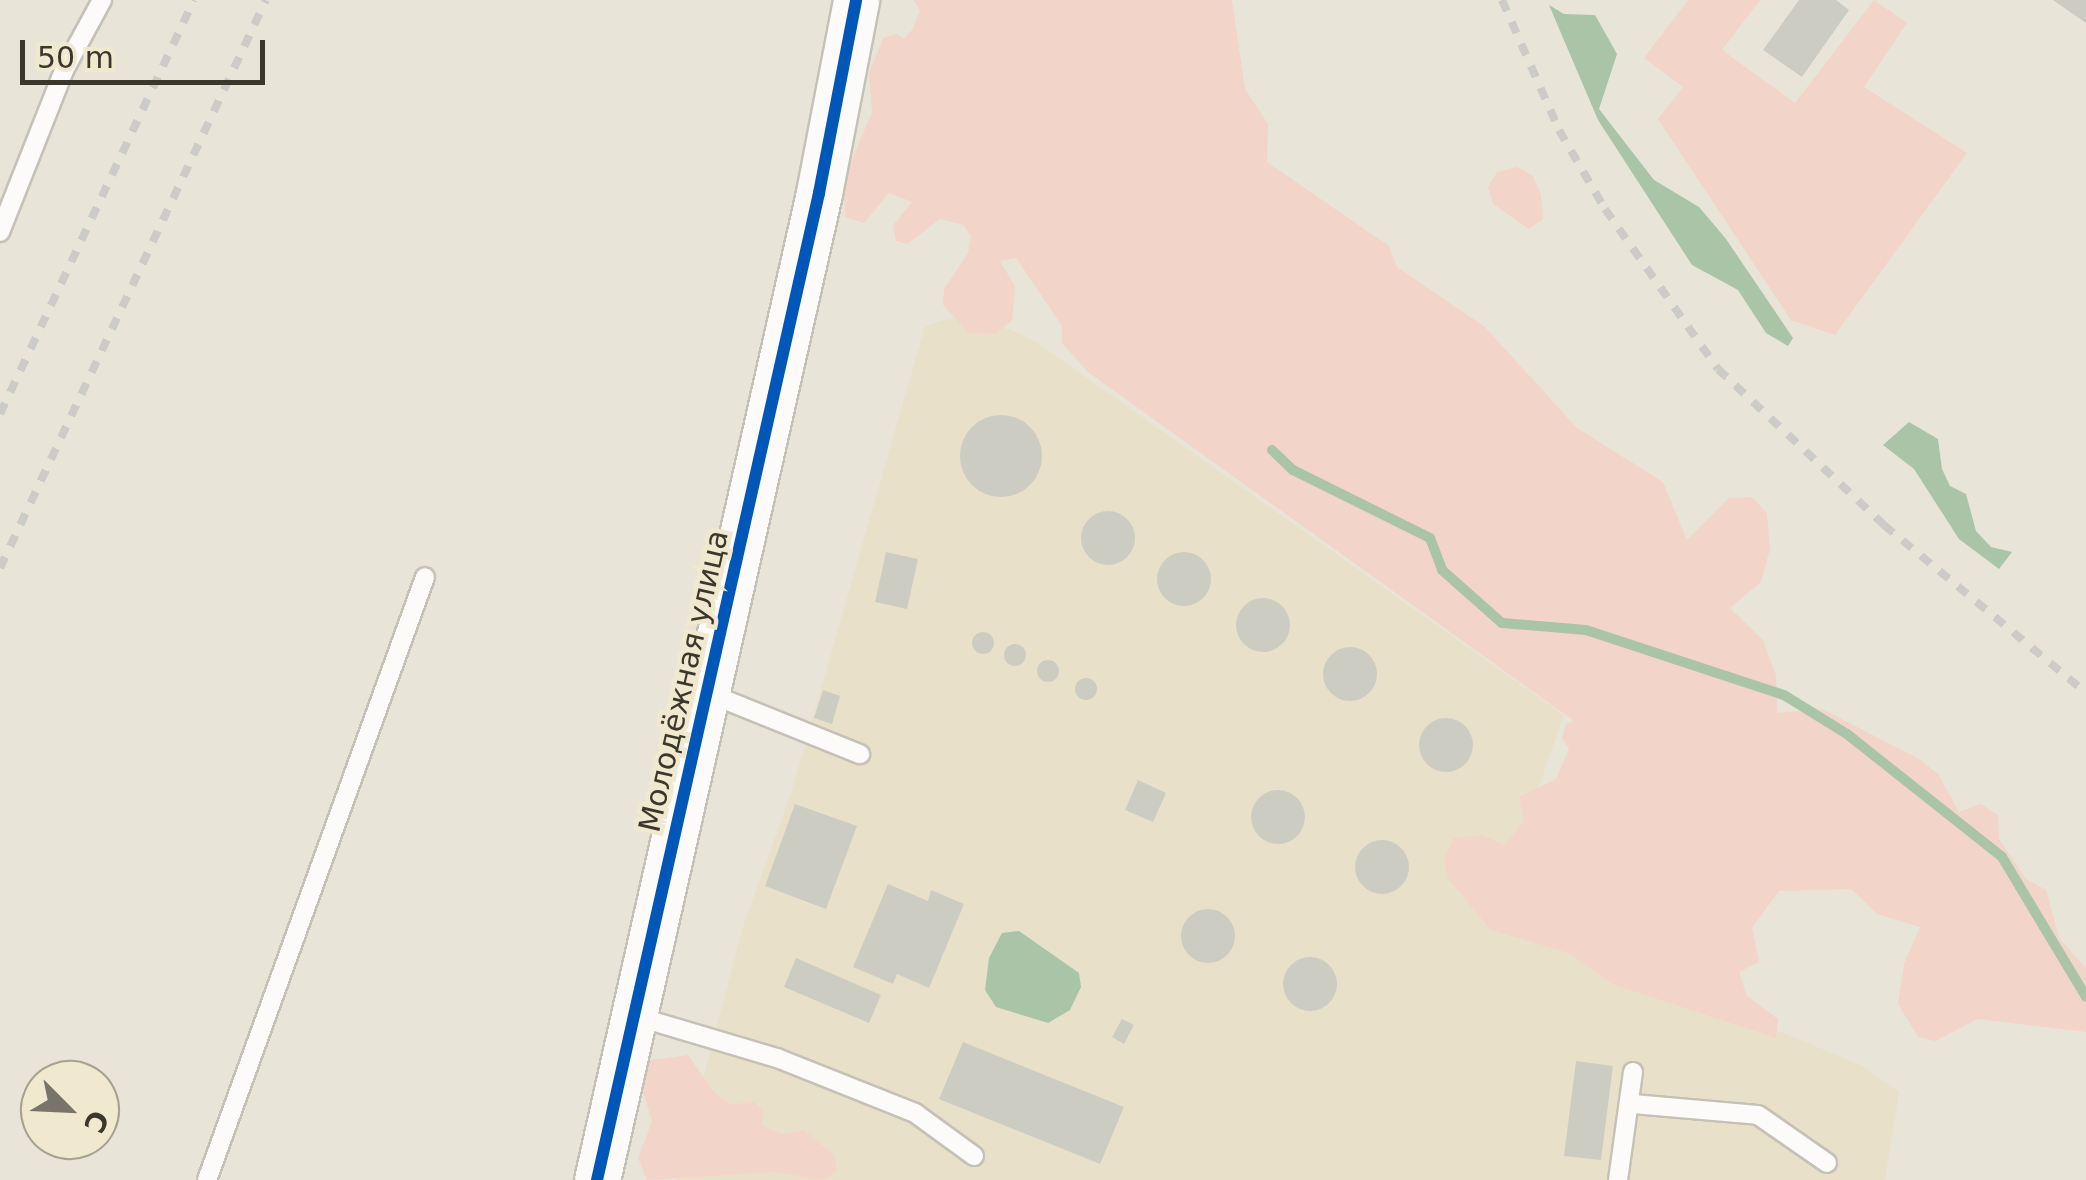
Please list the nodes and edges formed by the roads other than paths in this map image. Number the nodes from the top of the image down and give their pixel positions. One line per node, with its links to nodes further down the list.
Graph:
1 (102, 0): 3 (lane)
2 (856, 0): 5 (street, Молодёжная улица)
3 (0, 232)
4 (425, 577): 12 (lane)
5 (708, 693): 6 (lane); 7 (street, Молодёжная улица)
6 (860, 754)
7 (634, 1016): 10 (lane); 13 (street, Молодёжная улица)
8 (1633, 1072): 9 (lane)
9 (1633, 1104): 11 (lane); 14 (lane)
10 (974, 1156)
11 (1827, 1163)
12 (207, 1180)
13 (597, 1180)
14 (1618, 1180)

